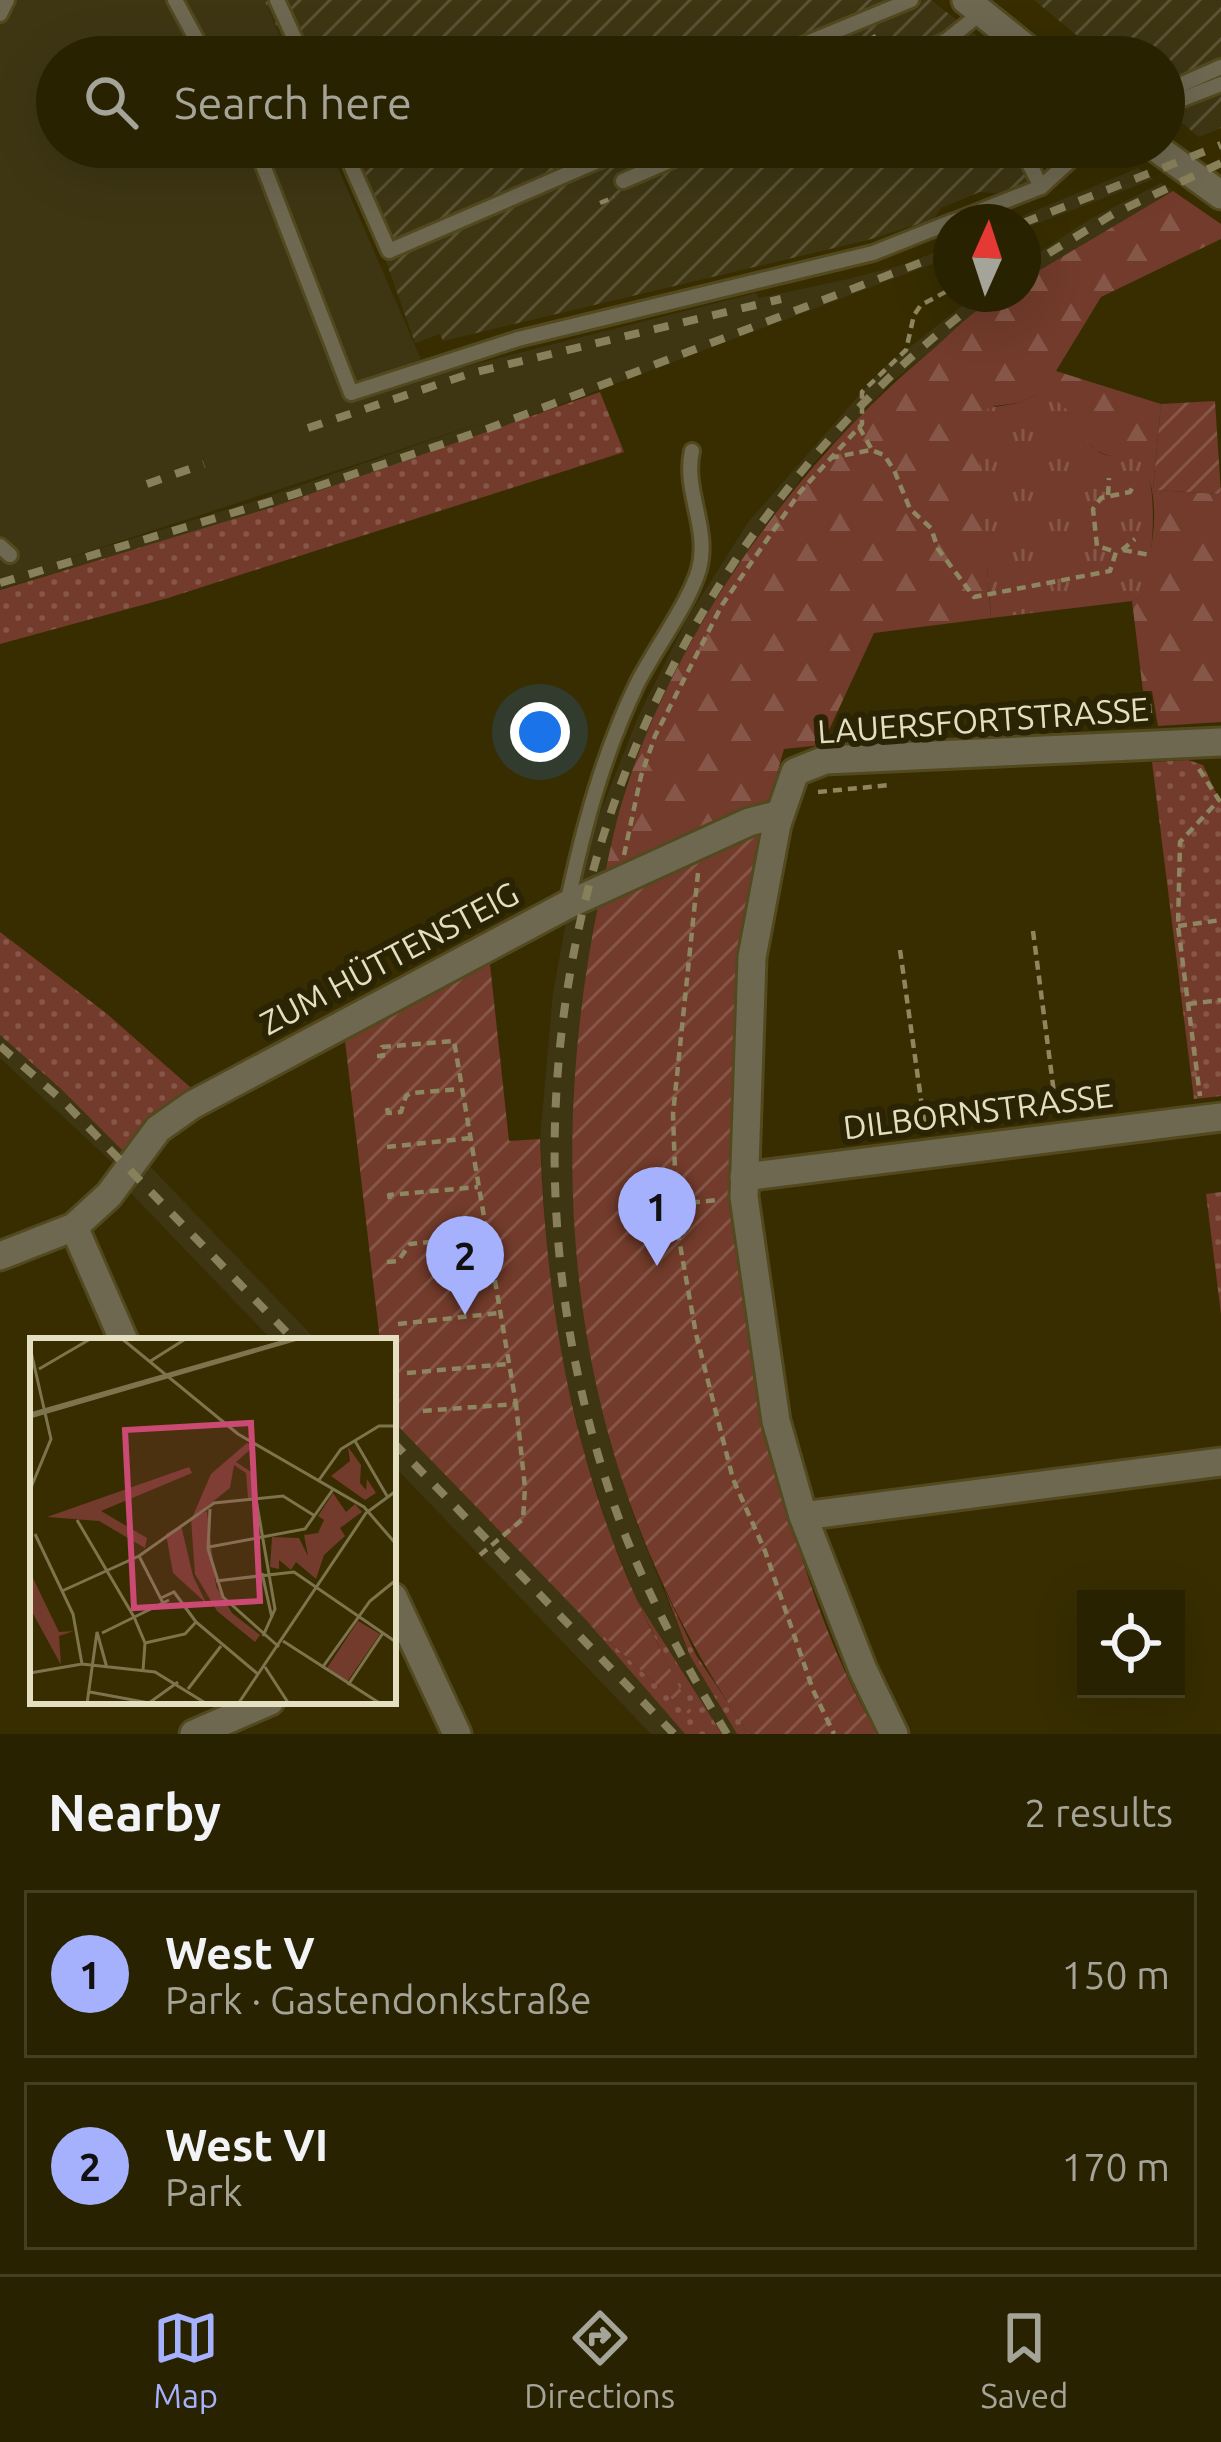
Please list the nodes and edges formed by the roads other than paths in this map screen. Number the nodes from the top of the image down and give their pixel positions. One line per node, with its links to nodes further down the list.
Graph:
1 (7, 0): 6 (lane)
2 (175, 0): 7 (lane)
3 (277, 0): 8 (lane)
4 (905, 1): 9 (lane)
5 (974, 7): 10 (lane); 11 (street)
6 (0, 14)
7 (195, 36)
8 (293, 36)
9 (823, 36)
10 (950, 36)
11 (1011, 36)
12 (1221, 67): 13 (lane)
13 (1185, 83)
14 (1221, 84): 15 (lane)
15 (1185, 98)
16 (264, 168): 27 (lane)
17 (352, 168): 18 (lane)
18 (581, 168)
19 (653, 168): 23 (lane)
20 (1031, 168): 24 (lane)
21 (1061, 168): 24 (lane)
22 (1184, 168): 25 (street)
23 (623, 181)
24 (1040, 187): 26 (lane)
25 (1221, 195)
26 (997, 204)
27 (933, 229)
28 (692, 451): 31 (lane)
29 (1221, 742): 30 (street, LAUERSFORTSTRASSE)
30 (790, 804): 31 (street, ZUM HÜTTENSTEIG); 33 (street)
31 (567, 905): 34 (street, ZUM HÜTTENSTEIG)
32 (1211, 1109): 33 (street, DILBORNSTRASSE)
33 (743, 1177): 38 (street)
34 (74, 1227): 35 (street); 36 (street)
35 (0, 1256)
36 (123, 1338)
37 (1221, 1462): 38 (street)
38 (803, 1516): 44 (street)
39 (396, 1613): 40 (street)
40 (402, 1645): 43 (street)
41 (263, 1704): 42 (street)
42 (194, 1734)
43 (457, 1734)
44 (894, 1734)

